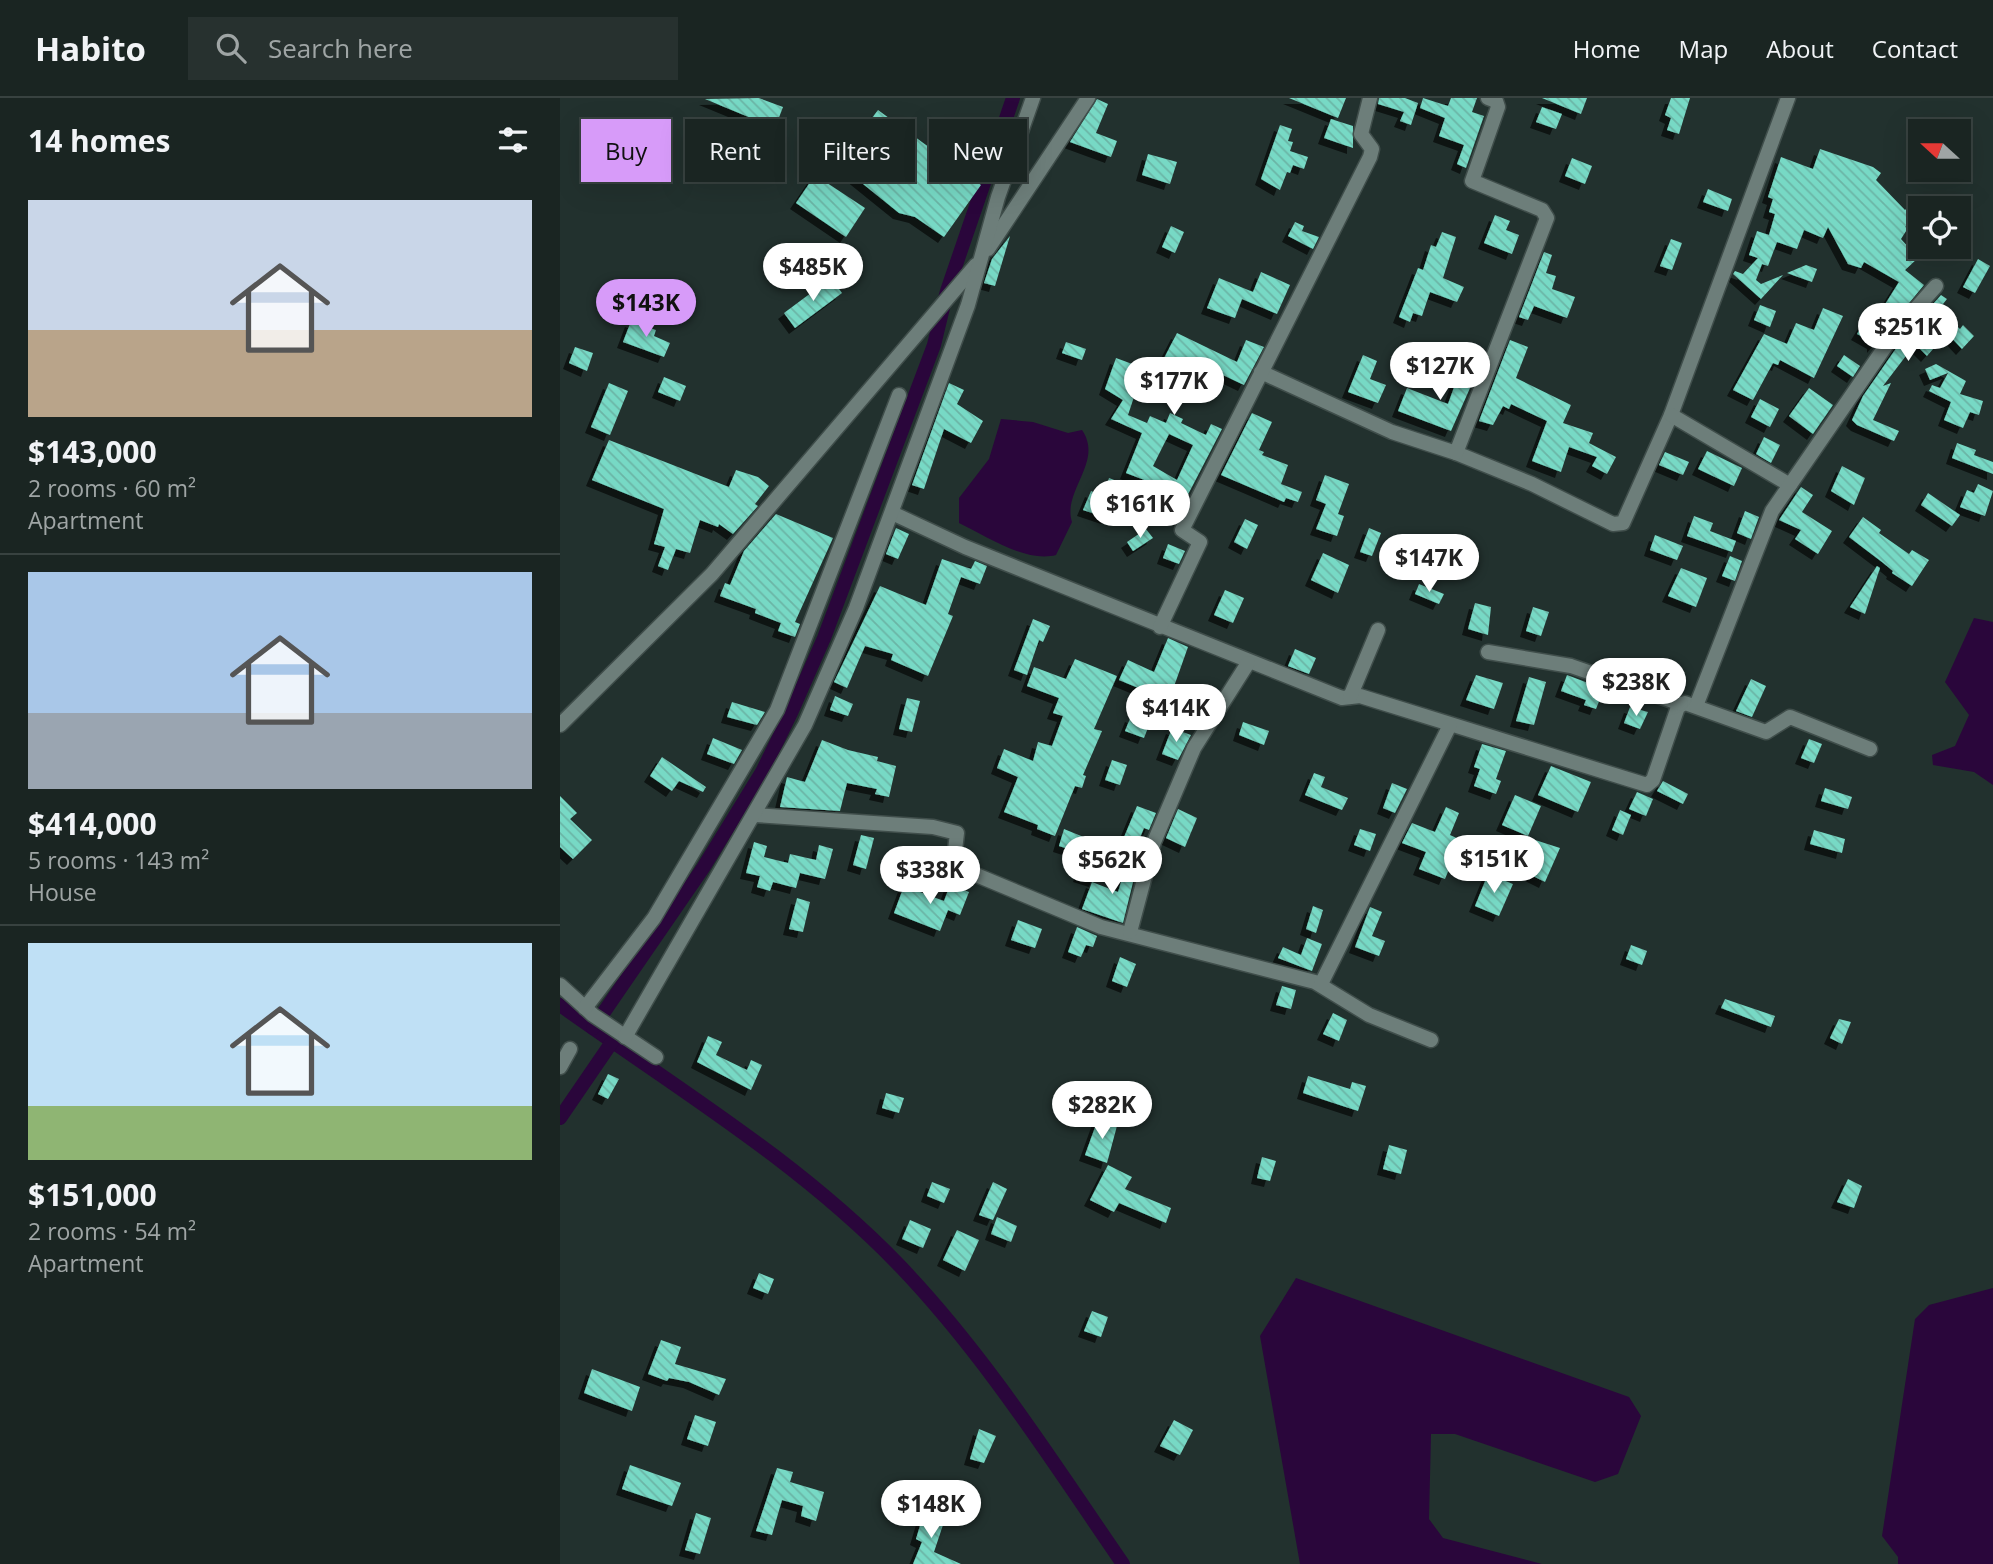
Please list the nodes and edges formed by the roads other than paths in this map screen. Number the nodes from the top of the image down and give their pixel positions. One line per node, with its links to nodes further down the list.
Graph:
1 (1033, 98): 6 (street)
2 (1088, 98): 6 (street)
3 (1370, 98): 8 (street)
4 (1489, 98): 11 (street)
5 (1788, 98): 10 (street)
6 (982, 257): 13 (street); 21 (street)
7 (1936, 286): 12 (street)
8 (1261, 372): 11 (street); 14 (street)
9 (899, 395): 28 (street)
10 (1671, 415): 11 (street); 12 (street)
11 (1456, 453)
12 (1790, 485): 20 (street)
13 (892, 513): 14 (street); 24 (street)
14 (1160, 627): 17 (street)
15 (1378, 630): 18 (street)
16 (1488, 652): 19 (street)
17 (1248, 663): 18 (street); 25 (street)
18 (1350, 697): 22 (street)
19 (1681, 704): 20 (street); 22 (street)
20 (1696, 706): 23 (street)
21 (560, 725)
22 (1450, 725): 26 (street)
23 (1870, 749)
24 (755, 815): 25 (street); 29 (street)
25 (1130, 932): 26 (street)
26 (1321, 984): 30 (street)
27 (560, 985): 28 (street)
28 (589, 1011): 29 (street)
29 (620, 1034): 32 (street)
30 (1431, 1040)
31 (570, 1049): 33 (street)
32 (656, 1057)
33 (560, 1067)

